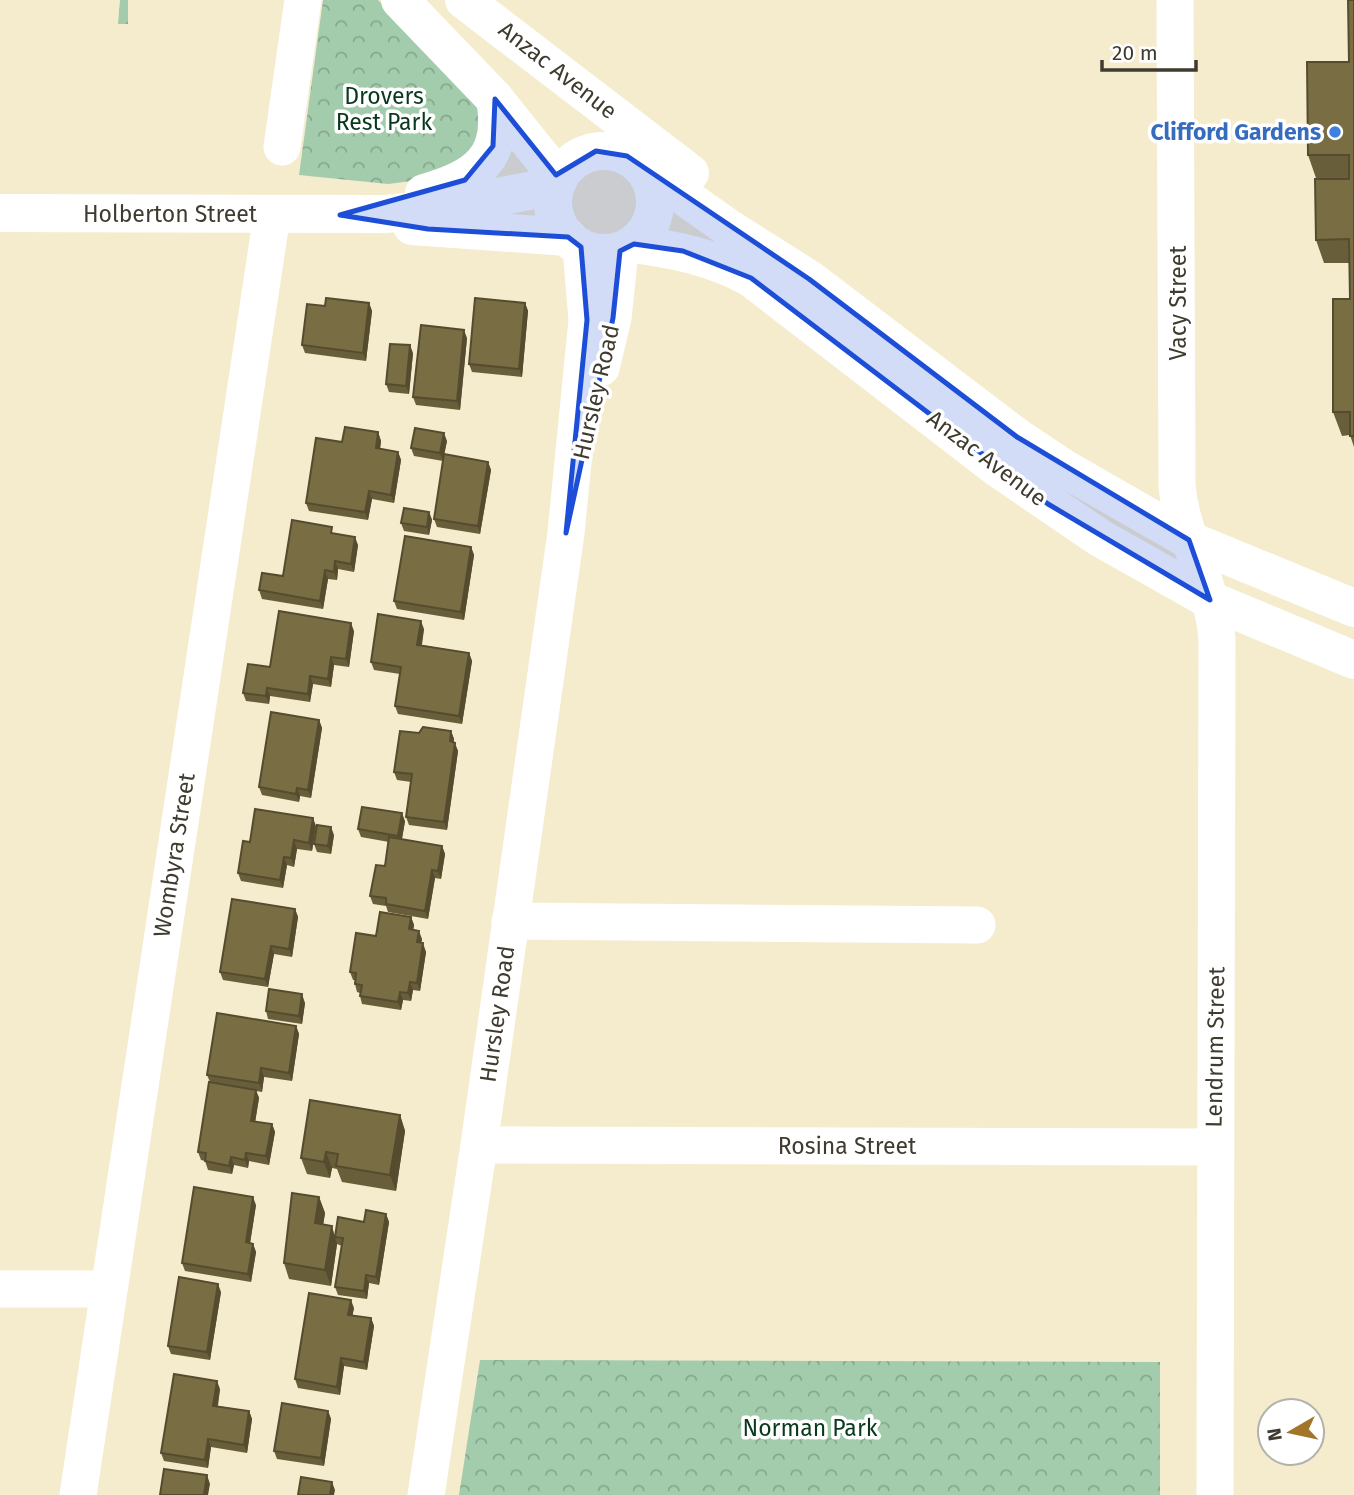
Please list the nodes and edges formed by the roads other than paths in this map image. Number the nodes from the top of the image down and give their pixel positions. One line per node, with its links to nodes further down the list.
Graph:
1 (303, 0): 7 (street)
2 (400, 0): 6 (main road)
3 (443, 0): 8 (main road, Anzac Avenue)
4 (464, 0): 15 (main road, Anzac Avenue)
5 (1175, 0): 17 (street, Vacy Street)
6 (495, 99): 9 (main road); 12 (main road, Holberton Street)
7 (282, 147)
8 (634, 161): 9 (main road); 14 (main road); 15 (main road, Anzac Avenue)
9 (557, 182): 12 (main road, Holberton Street); 13 (main road)
10 (0, 214): 11 (main road, Holberton Street)
11 (272, 215): 12 (main road, Holberton Street); 26 (street, Wombyra Street)
12 (340, 215): 13 (main road, Holberton Street)
13 (575, 242): 14 (main road); 16 (street, Hursley Road)
14 (627, 247): 16 (street, Hursley Road); 18 (main road, Anzac Avenue)
15 (809, 279): 17 (main road, Anzac Avenue)
16 (566, 533): 21 (street, Hursley Road)
17 (1189, 540): 18 (street, Vacy Street); 19 (main road, Anzac Avenue)
18 (1210, 600): 20 (main road, Anzac Avenue); 24 (street, Lendrum Street)
19 (1354, 608)
20 (1354, 660)
21 (510, 921): 22 (street); 23 (street, Hursley Road)
22 (977, 925)
23 (479, 1145): 24 (street, Rosina Street); 28 (street, Hursley Road)
24 (1214, 1147): 29 (street, Lendrum Street)
25 (0, 1289): 26 (street)
26 (108, 1289): 27 (street, Wombyra Street)
27 (78, 1495)
28 (426, 1495)
29 (1215, 1495)

